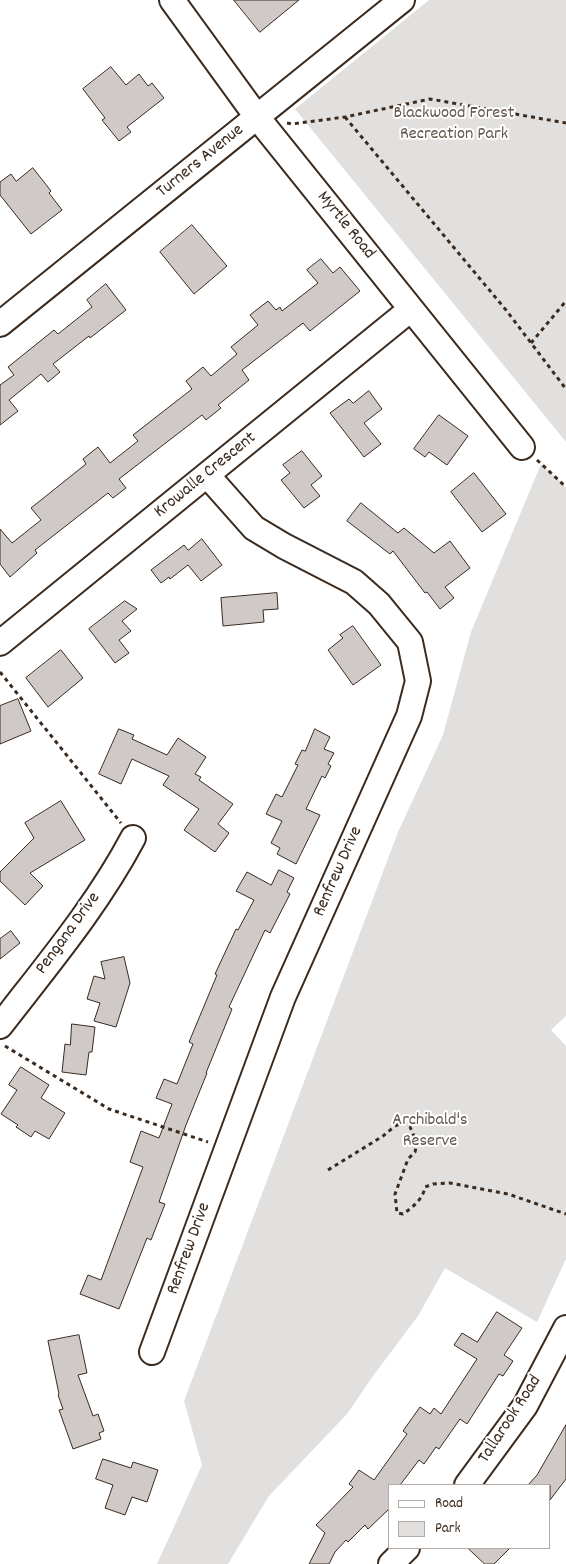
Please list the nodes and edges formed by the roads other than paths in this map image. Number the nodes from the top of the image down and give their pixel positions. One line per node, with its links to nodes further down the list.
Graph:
1 (172, 0): 3 (street, Myrtle Road)
2 (402, 0): 3 (street, Turners Avenue)
3 (257, 117): 4 (street, Myrtle Road); 5 (street, Turners Avenue)
4 (411, 309): 6 (street, Myrtle Road); 7 (street, Krowalle Crescent)
5 (0, 324)
6 (522, 447)
7 (207, 475): 8 (street, Krowalle Crescent); 12 (street, Renfrew Drive)
8 (0, 643)
9 (133, 838): 10 (street, Pengana Drive)
10 (0, 1026)
11 (566, 1328): 13 (street, Tallarook Road)
12 (152, 1352)
13 (469, 1484)
14 (406, 1549): 15 (street)
15 (391, 1564)

